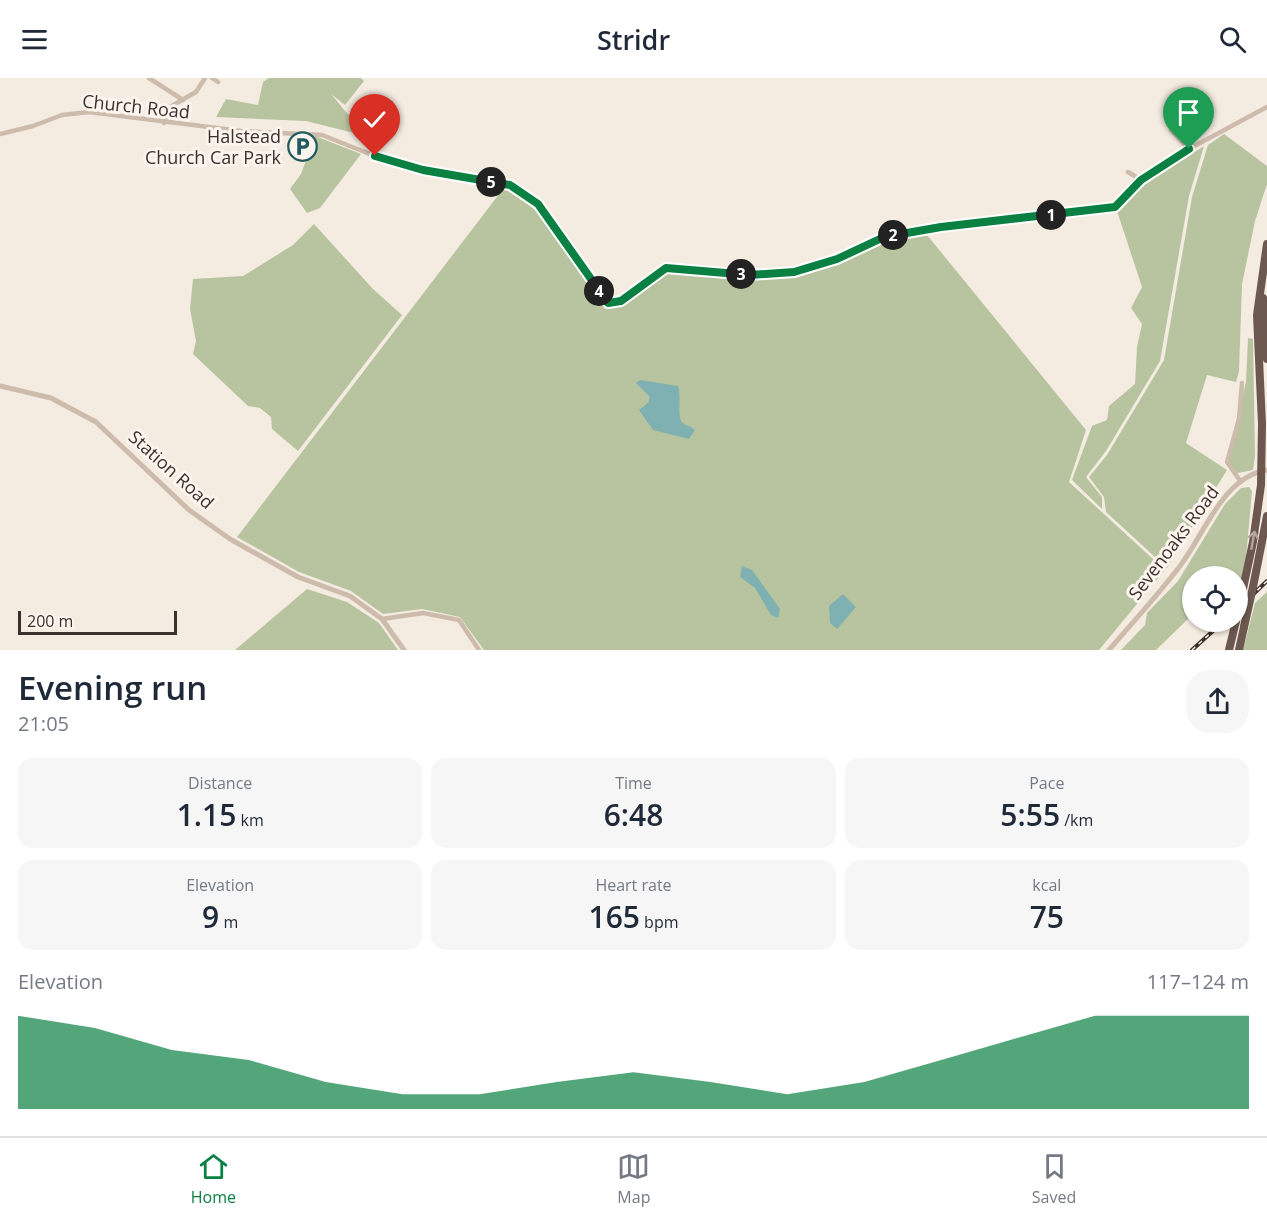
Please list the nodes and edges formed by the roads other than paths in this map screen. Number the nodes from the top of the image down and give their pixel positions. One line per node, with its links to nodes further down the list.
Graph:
1 (149, 78): 5 (street)
2 (205, 78): 5 (street)
3 (212, 78): 4 (street)
4 (218, 82)
5 (183, 100): 7 (street)
6 (1267, 107): 10 (street)
7 (164, 123): 9 (street, Church Road); 12 (street, Church Road)
8 (1171, 129): 10 (street)
9 (0, 134)
10 (1189, 149): 12 (street)
11 (1128, 172): 12 (street)
12 (1141, 180)
13 (1267, 244): 14 (highway)
14 (1262, 285): 15 (highway); 18 (highway)
15 (1267, 359)
16 (1242, 383): 19 (street, Sevenoaks Road)
17 (0, 386): 22 (street, Station Road)
18 (1264, 470): 19 (street, Sevenoaks Road); 21 (highway, one-way to 18, bridge)
19 (1241, 482): 26 (street, Sevenoaks Road)
20 (1267, 516): 28 (highway, bridge)
21 (1248, 566)
22 (382, 619): 24 (street, Station Road); 25 (street)
23 (1233, 632): 27 (highway)
24 (404, 650)
25 (479, 650)
26 (1109, 650)
27 (1229, 650)
28 (1239, 650)

